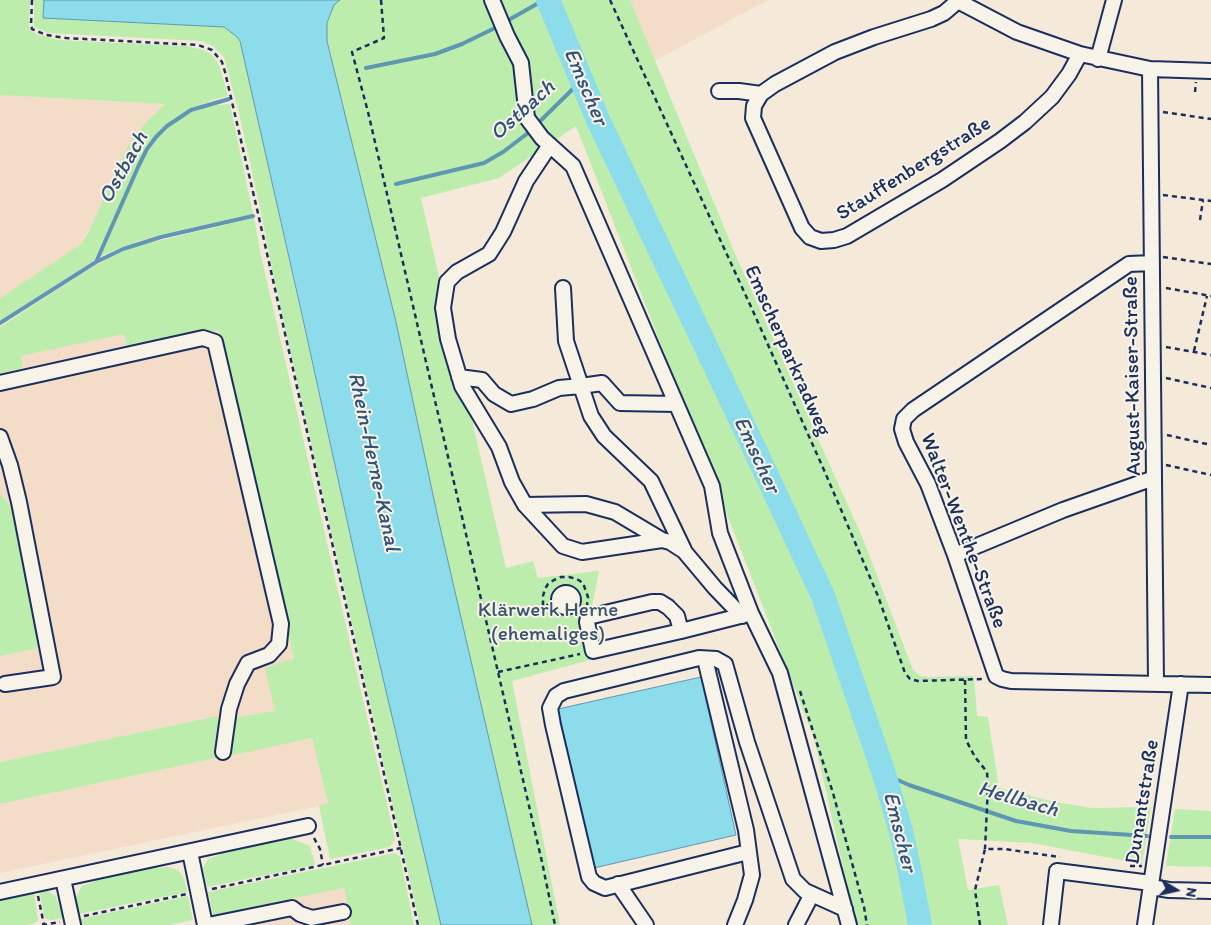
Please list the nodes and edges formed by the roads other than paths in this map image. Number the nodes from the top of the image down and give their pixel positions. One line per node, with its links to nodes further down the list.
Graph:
1 (1114, 0): 5 (street)
2 (957, 1): 4 (street); 9 (street)
3 (493, 3): 10 (street)
4 (1080, 54): 5 (street); 9 (street, Stauffenbergstraße)
5 (1098, 59): 6 (street)
6 (1150, 69): 7 (street); 11 (street, August-Kaiser-Straße)
7 (1211, 71)
8 (720, 96): 9 (street)
9 (760, 97)
10 (546, 142): 13 (street); 16 (street)
11 (1152, 259): 18 (street, August-Kaiser-Straße); 22 (street, Walter-Wenthe-Straße)
12 (563, 288): 15 (street)
13 (459, 377): 15 (street); 19 (street)
14 (0, 383): 30 (street)
15 (581, 386): 16 (street); 21 (street)
16 (676, 404): 23 (street)
17 (0, 437): 27 (street)
18 (1154, 478): 22 (street); 26 (street, August-Kaiser-Straße)
19 (525, 505): 20 (street); 20 (street)
20 (662, 540): 21 (street)
21 (684, 551): 23 (street)
22 (956, 555): 26 (street, Walter-Wenthe-Straße)
23 (746, 615): 24 (street); 40 (street)
24 (681, 631): 24 (street)
25 (705, 659): 33 (street); 35 (street); 39 (street)
26 (1156, 683): 28 (street)
27 (5, 684)
28 (1181, 684): 29 (street); 36 (street, Dunantstraße)
29 (1211, 685)
30 (223, 752)
31 (308, 826): 32 (street)
32 (190, 852): 34 (street); 43 (street)
33 (748, 852): 35 (street); 45 (street)
34 (63, 879): 38 (street); 42 (street)
35 (618, 884): 44 (street)
36 (1151, 885): 37 (street); 48 (street); 49 (street, Dunantstraße)
37 (1211, 891)
38 (0, 892)
39 (812, 894): 40 (street); 46 (street)
40 (845, 909): 47 (street)
41 (343, 912): 43 (street)
42 (72, 922)
43 (206, 925)
44 (646, 925)
45 (735, 925)
46 (796, 925)
47 (848, 925)
48 (1050, 925)
49 (1145, 925)

